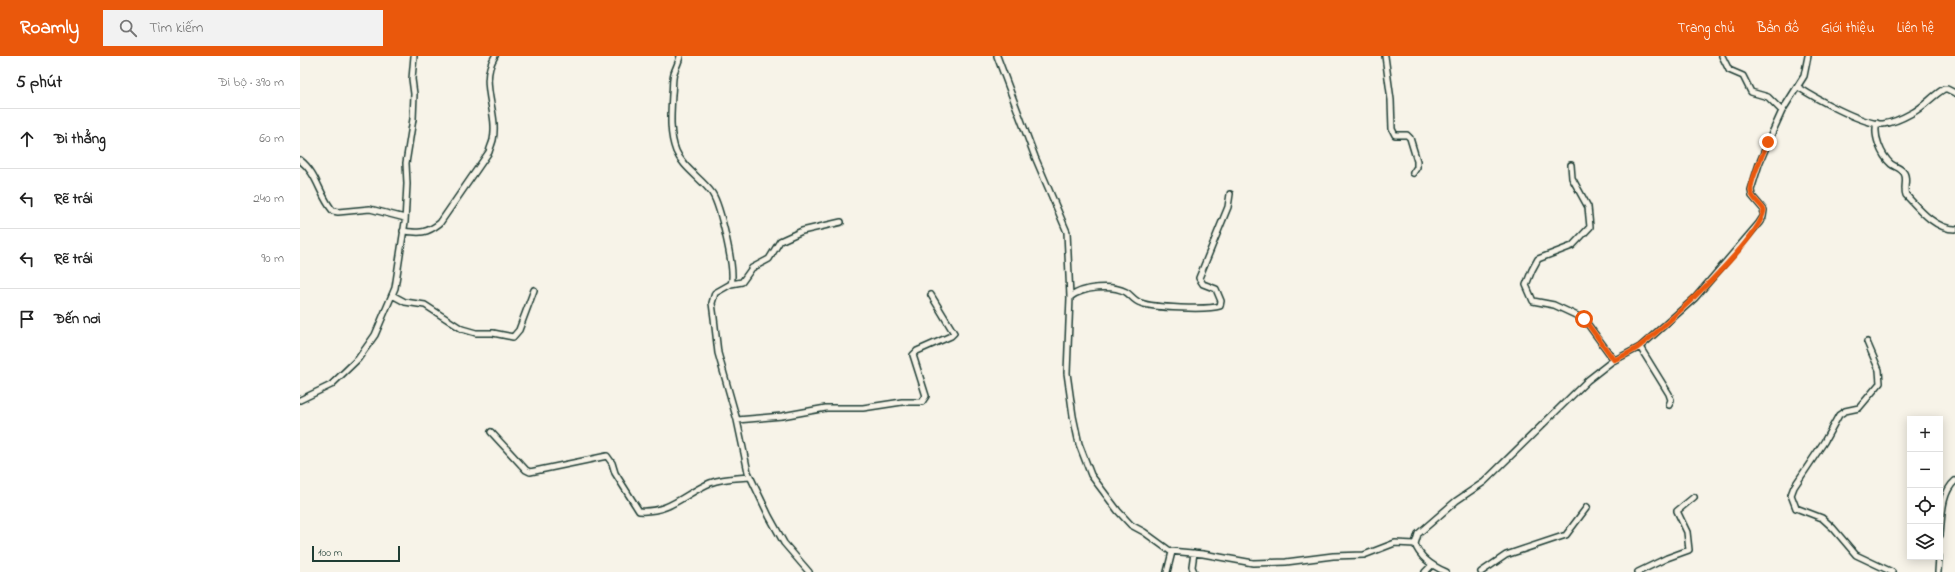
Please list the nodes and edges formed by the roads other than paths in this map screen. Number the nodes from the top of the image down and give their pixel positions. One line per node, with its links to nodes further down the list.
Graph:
1 (414, 56): 16 (street)
2 (495, 56): 19 (street)
3 (680, 56): 20 (street)
4 (997, 56): 24 (street)
5 (1385, 56): 14 (street)
6 (1722, 56): 10 (street)
7 (1808, 56): 8 (street)
8 (1798, 87): 10 (street); 11 (street)
9 (1955, 94): 11 (street)
10 (1782, 112): 26 (street)
11 (1877, 123): 18 (street)
12 (300, 160): 16 (street)
13 (1571, 165): 27 (street)
14 (1413, 173)
15 (1230, 194): 24 (street)
16 (405, 218): 19 (street)
17 (841, 222): 20 (street)
18 (1955, 229)
19 (403, 231): 22 (street)
20 (730, 284): 30 (street)
21 (534, 290): 22 (street)
22 (392, 295): 28 (street)
23 (931, 295): 30 (street)
24 (1070, 297): 38 (street)
25 (1867, 342): 49 (street)
26 (1640, 346): 27 (street); 29 (street)
27 (1614, 360): 37 (street)
28 (300, 400)
29 (1669, 404)
30 (737, 420): 32 (street)
31 (491, 432): 32 (street)
32 (750, 477): 42 (street)
33 (1955, 481): 36 (street)
34 (1694, 497): 48 (street)
35 (1587, 507): 47 (street)
36 (1941, 524)
37 (1415, 544): 39 (street); 41 (street)
38 (1172, 552): 39 (street); 43 (street)
39 (1194, 553): 44 (street)
40 (1939, 560): 50 (street)
41 (1432, 565): 45 (street); 46 (street)
42 (809, 572)
43 (1167, 572)
44 (1194, 572)
45 (1425, 572)
46 (1446, 572)
47 (1481, 572)
48 (1638, 572)
49 (1892, 572)
50 (1938, 572)

